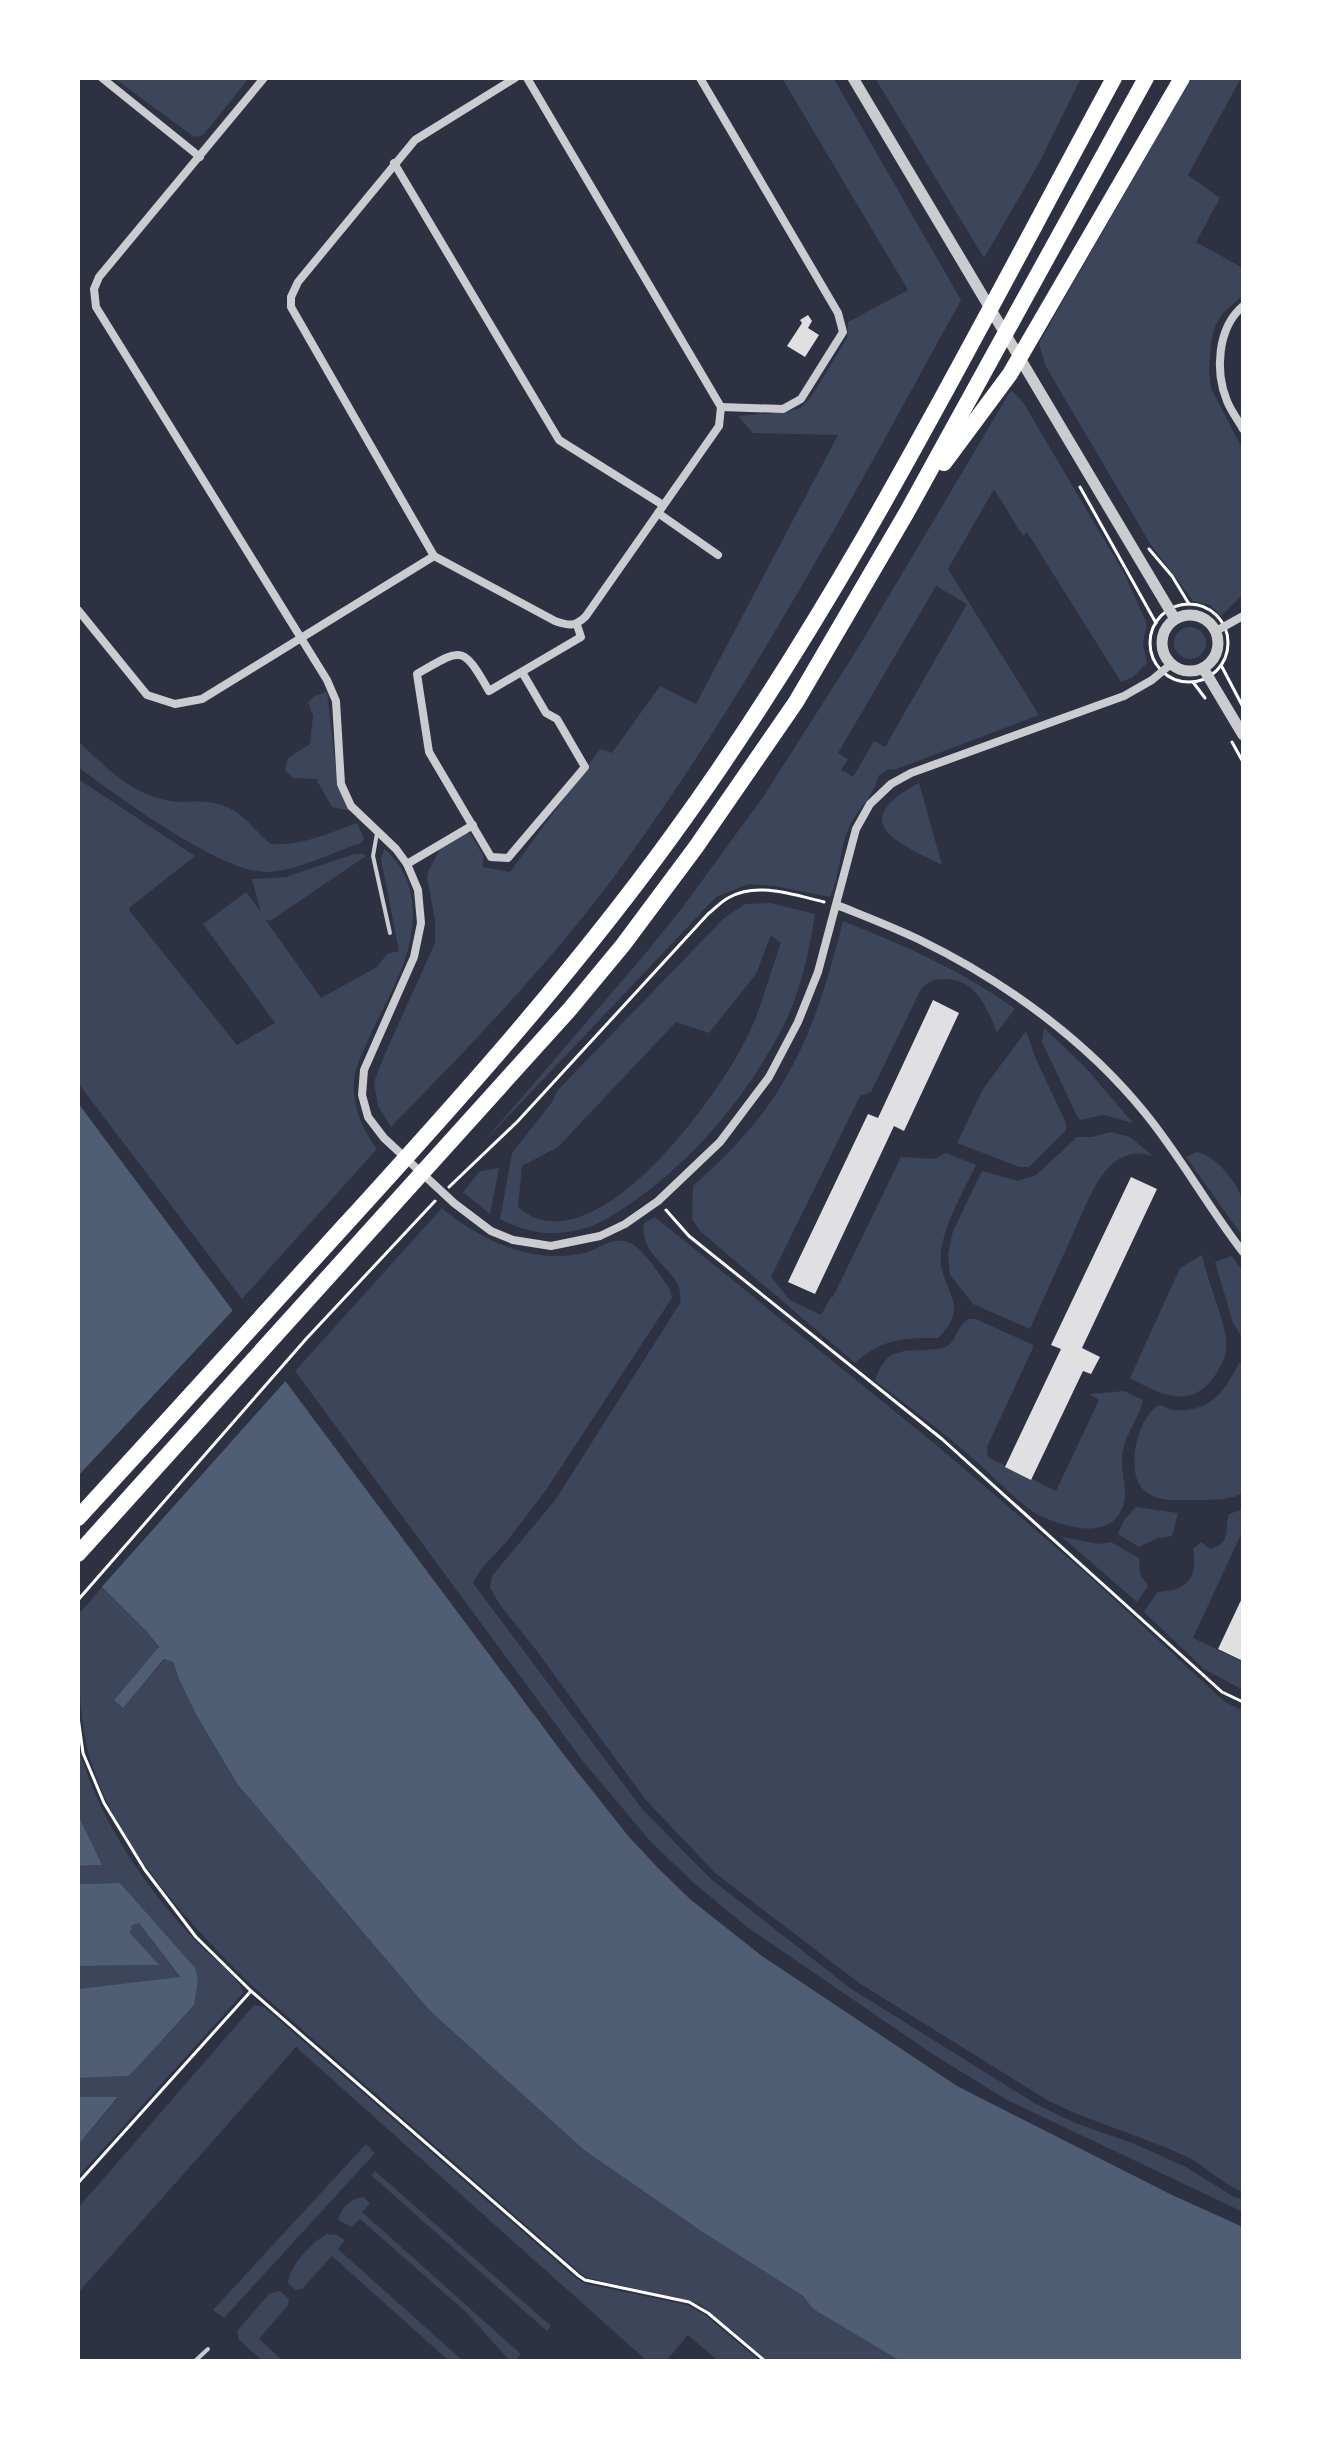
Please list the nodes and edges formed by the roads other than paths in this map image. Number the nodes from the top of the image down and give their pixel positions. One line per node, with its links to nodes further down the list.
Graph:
1 (102, 78): 12 (street)
2 (264, 78): 12 (street)
3 (515, 78): 13 (street)
4 (527, 78): 15 (street)
5 (700, 78): 15 (street)
6 (1104, 78): 11 (highway)
7 (1114, 78): 11 (highway)
8 (1146, 78): 18 (highway)
9 (1182, 78): 18 (highway)
10 (857, 81): 23 (street)
11 (1076, 147): 37 (highway)
12 (200, 157): 26 (street)
13 (394, 163): 17 (street); 20 (street)
14 (1243, 306): 16 (street)
15 (721, 407): 17 (street)
16 (1243, 429)
17 (661, 509): 19 (street); 24 (street)
18 (907, 512): 38 (highway)
19 (718, 555)
20 (434, 556): 24 (street); 26 (street)
21 (78, 610): 26 (street)
22 (1243, 616): 25 (street)
23 (1175, 619): 25 (street); 27 (street)
24 (577, 625): 29 (street)
25 (1216, 631): 28 (street)
26 (301, 638): 32 (street)
27 (1171, 664): 28 (street); 34 (street)
28 (1203, 668): 30 (street)
29 (522, 672): 31 (street); 31 (street)
30 (1243, 735)
31 (473, 825): 33 (street)
32 (377, 831): 33 (street); 35 (lane)
33 (407, 864): 34 (street)
34 (837, 905): 36 (street)
35 (390, 933)
36 (1243, 1252)
37 (78, 1518)
38 (78, 1554)
39 (195, 2361): 40 (lane)
40 (204, 2361)

